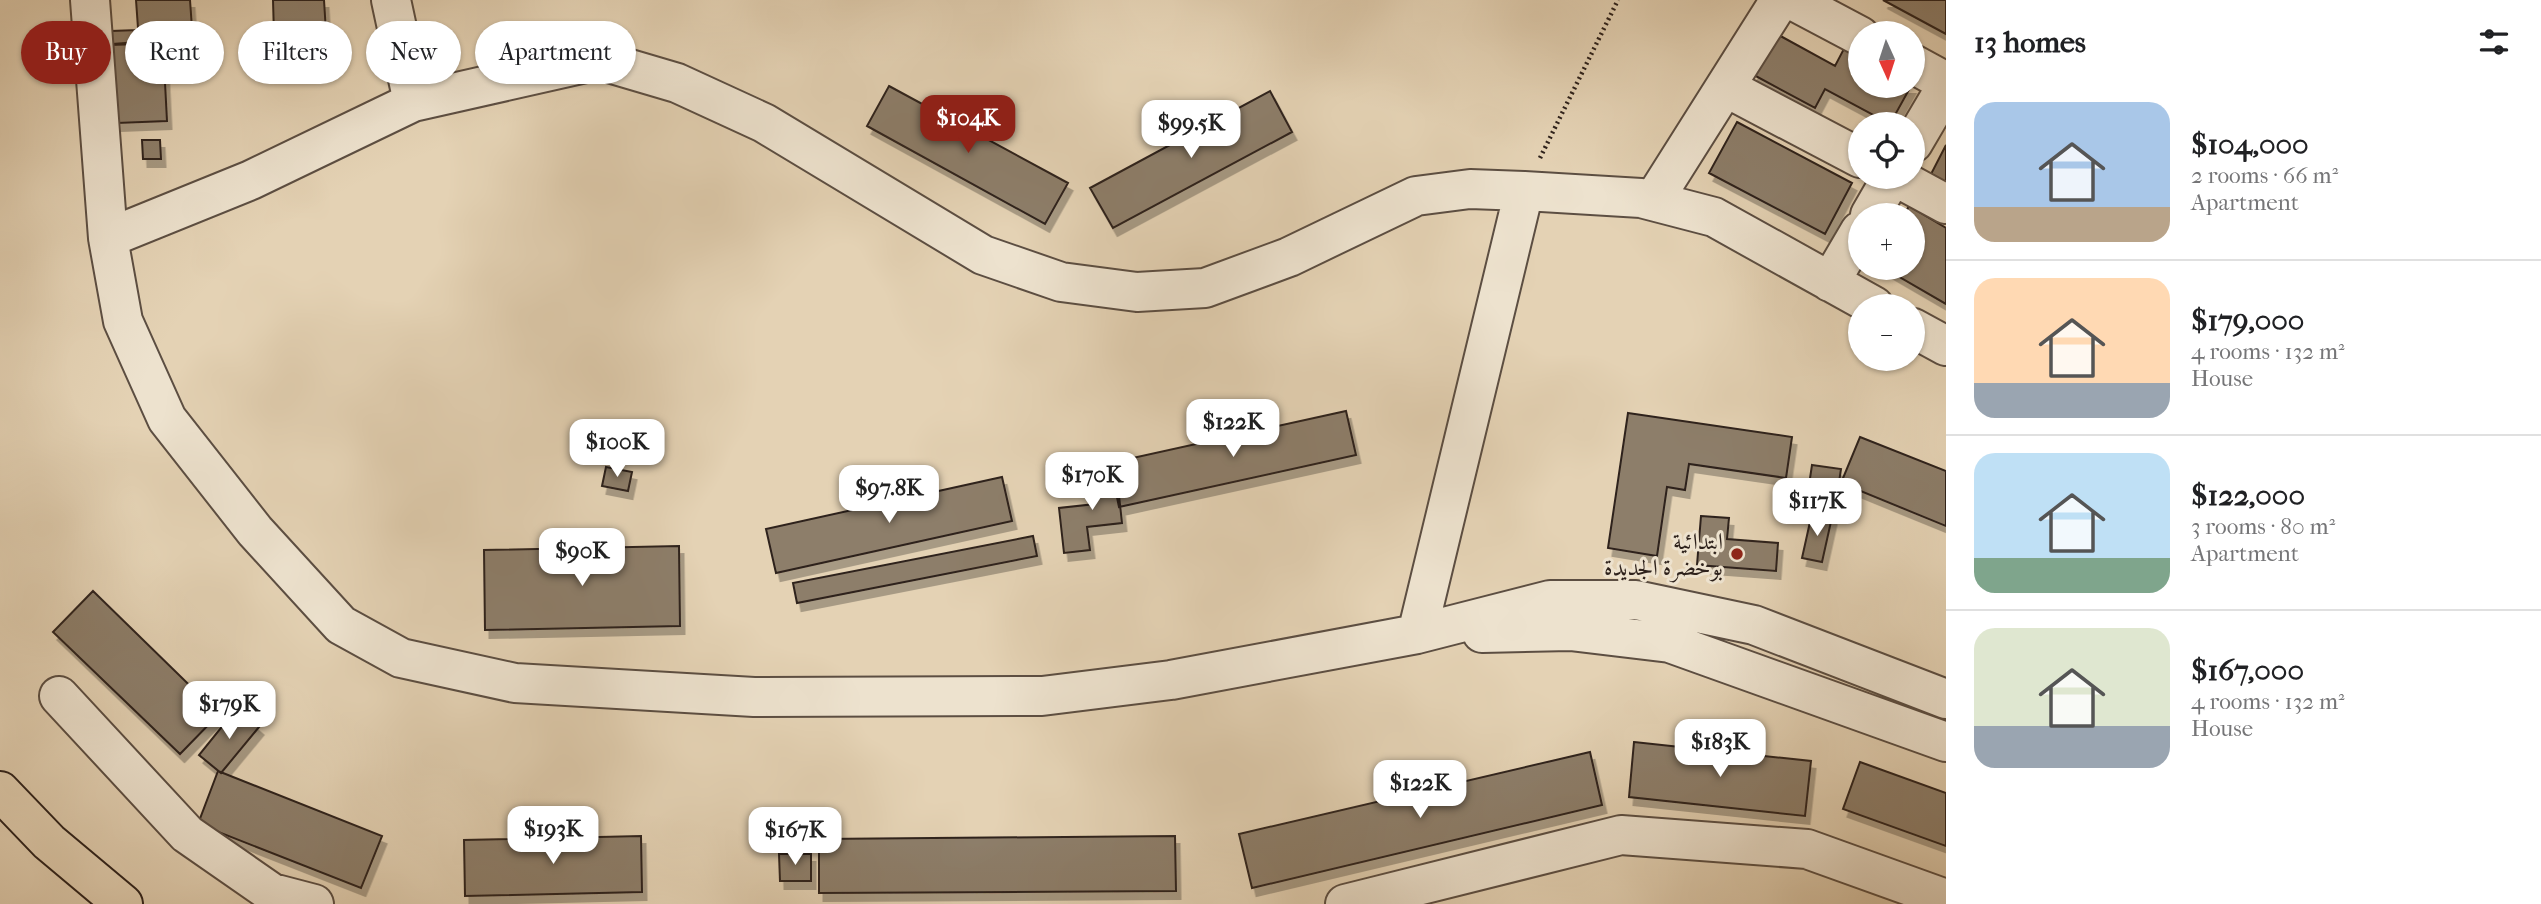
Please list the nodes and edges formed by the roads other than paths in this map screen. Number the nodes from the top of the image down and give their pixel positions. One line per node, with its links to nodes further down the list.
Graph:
1 (90, 0): 16 (street)
2 (391, 0): 9 (street)
3 (1780, 0): 8 (street)
4 (1792, 0): 5 (street)
5 (1848, 30)
6 (1925, 72): 7 (street)
7 (1946, 85): 10 (street)
8 (1726, 87): 11 (street); 14 (street)
9 (413, 102): 13 (street); 16 (street)
10 (1925, 122)
11 (1848, 152)
12 (1917, 189): 15 (street)
13 (1524, 191): 14 (street); 22 (street)
14 (1653, 201): 18 (street)
15 (1946, 204)
16 (108, 238): 22 (street)
17 (1848, 251): 18 (street)
18 (1830, 282): 19 (street)
19 (1852, 294)
20 (1925, 335): 21 (street)
21 (1946, 346)
22 (1417, 634): 24 (street); 25 (street)
23 (59, 696): 29 (street)
24 (1946, 699)
25 (1946, 741)
26 (0, 791): 28 (highway)
27 (1946, 899): 30 (street)
28 (123, 904)
29 (314, 904)
30 (1345, 904)

